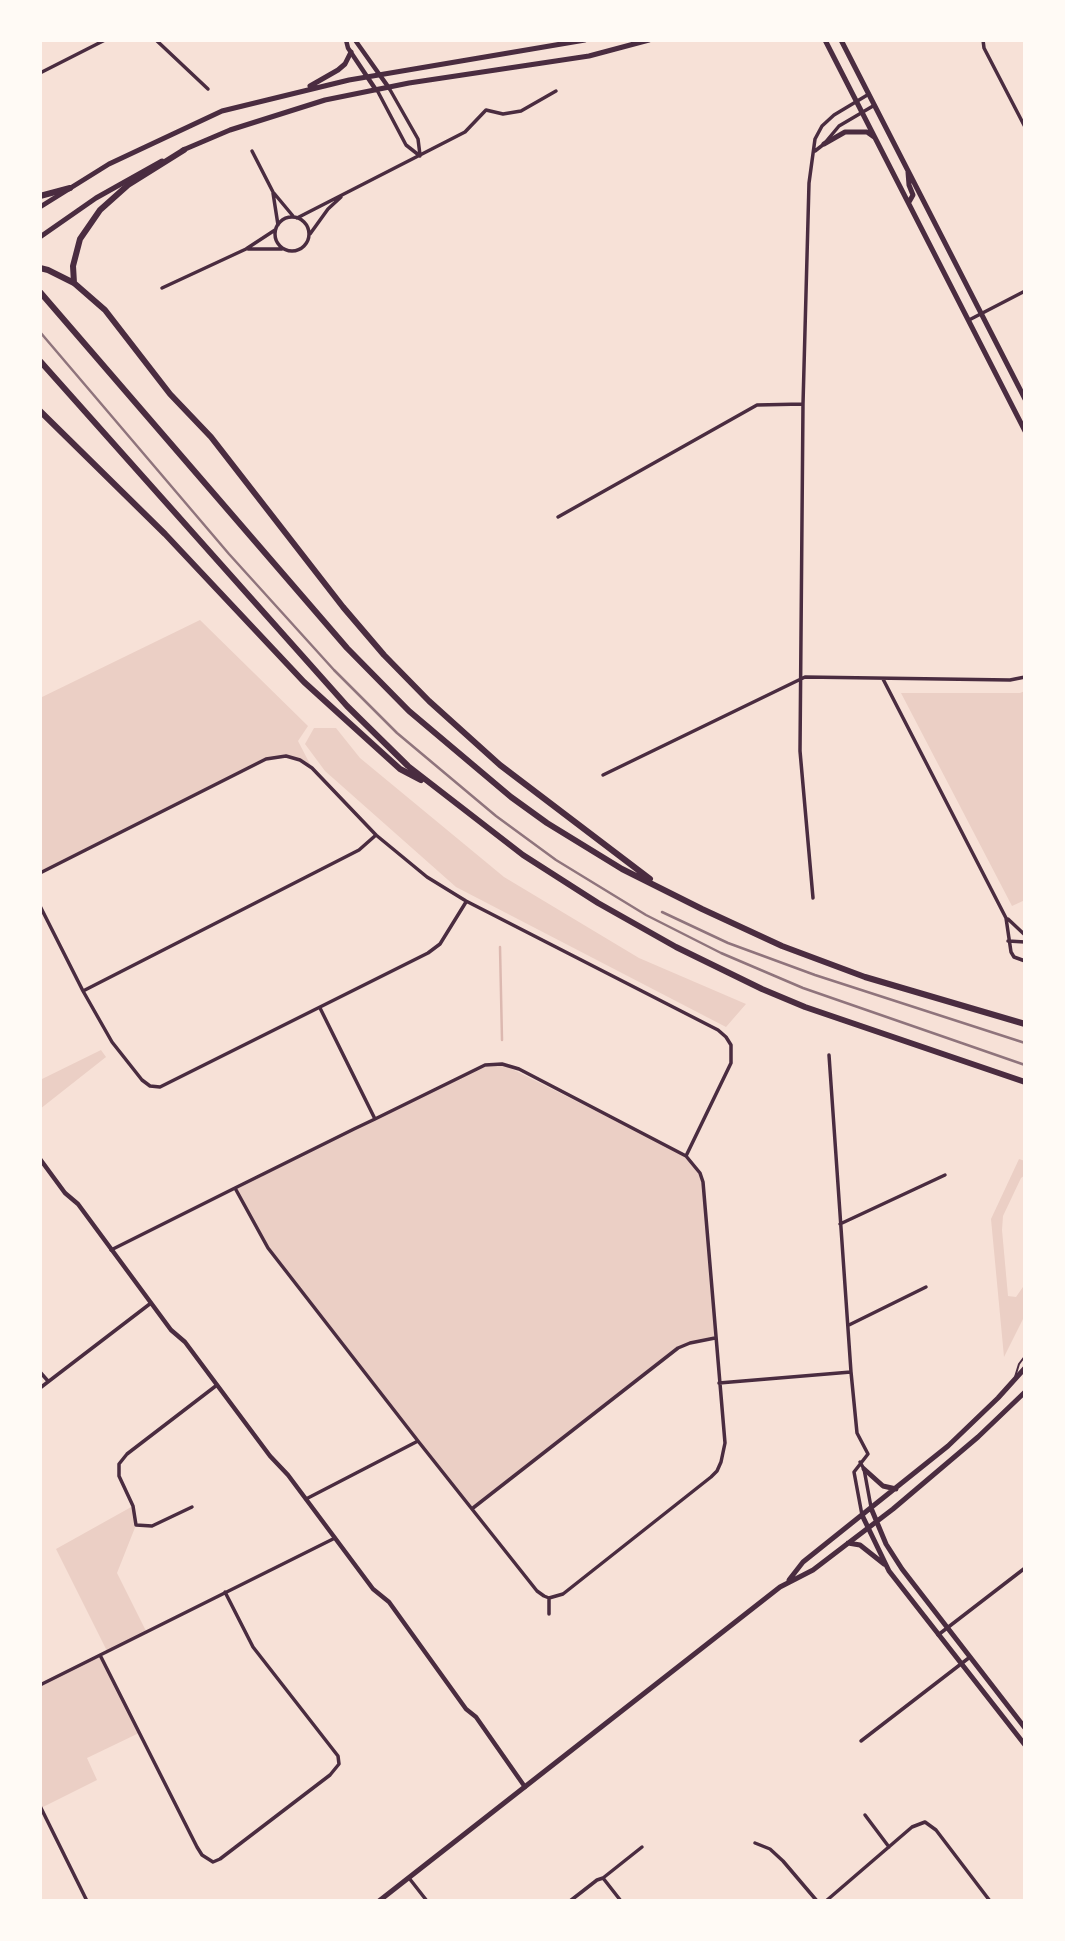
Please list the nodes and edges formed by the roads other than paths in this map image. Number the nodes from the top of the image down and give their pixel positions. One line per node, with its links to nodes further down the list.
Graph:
1 (105, 40): 11 (street)
2 (156, 40): 15 (street)
3 (346, 40): 10 (street)
4 (355, 40): 12 (street)
5 (585, 40): 12 (main road)
6 (649, 40): 14 (main road)
7 (825, 40): 20 (main road)
8 (841, 40): 19 (main road)
9 (983, 40): 23 (street)
10 (351, 52): 13 (street); 16 (main road)
11 (40, 73)
12 (381, 74): 13 (main road); 14 (street)
13 (368, 76): 16 (main road); 17 (street)
14 (389, 88): 17 (main road); 29 (street)
15 (208, 89)
16 (304, 90): 31 (main road)
17 (377, 90): 26 (main road); 29 (street)
18 (555, 91): 29 (street)
19 (869, 94): 20 (street); 21 (main road)
20 (856, 102): 22 (main road); 28 (street)
21 (875, 105): 22 (street); 30 (main road)
22 (862, 112): 24 (main road); 25 (street)
23 (1025, 127)
24 (876, 139): 25 (main road); 35 (main road)
25 (824, 144): 28 (street)
26 (184, 150): 40 (main road); 44 (highway)
27 (252, 151): 32 (street)
28 (815, 151): 52 (street)
29 (420, 156): 33 (street)
30 (908, 169): 35 (main road); 48 (main road)
31 (70, 188): 34 (highway); 36 (main road)
32 (273, 192): 37 (street); 38 (street)
33 (345, 194): 37 (street); 39 (street)
34 (40, 196)
35 (909, 202): 49 (main road)
36 (40, 207)
37 (296, 217): 38 (street); 39 (street)
38 (276, 228): 41 (street); 42 (street)
39 (310, 234): 42 (street)
40 (40, 237)
41 (246, 249): 42 (street); 45 (street)
42 (284, 249)
43 (40, 268): 44 (highway)
44 (74, 283): 63 (highway)
45 (162, 288)
46 (40, 292): 63 (highway)
47 (1025, 292): 48 (street)
48 (982, 313): 49 (street); 51 (main road)
49 (969, 320): 54 (main road)
50 (40, 362): 60 (highway)
51 (1025, 399)
52 (803, 404): 55 (street); 57 (street)
53 (40, 411): 60 (highway)
54 (1025, 431)
55 (558, 517)
56 (1025, 677): 58 (street)
57 (800, 679): 58 (street); 59 (street); 64 (street)
58 (883, 679): 67 (street)
59 (603, 775)
60 (432, 786): 76 (highway)
61 (376, 835): 62 (street); 65 (street); 72 (street)
62 (40, 873)
63 (662, 889): 74 (highway)
64 (813, 898)
65 (466, 901): 73 (street); 78 (street)
66 (40, 906): 72 (street)
67 (1006, 918): 68 (street); 69 (street)
68 (1025, 935)
69 (1008, 942): 70 (street); 71 (street)
70 (1025, 942)
71 (1025, 961)
72 (83, 991): 73 (street)
73 (320, 1009): 77 (street)
74 (1025, 1024)
75 (829, 1055): 82 (street)
76 (1025, 1082)
77 (375, 1119): 78 (street); 81 (street)
78 (686, 1156): 87 (street)
79 (40, 1158): 83 (street)
80 (945, 1175): 82 (street)
81 (235, 1188): 83 (street); 98 (street)
82 (841, 1224): 86 (street)
83 (111, 1250): 85 (street)
84 (926, 1287): 86 (street)
85 (151, 1303): 93 (street); 95 (street)
86 (849, 1325): 91 (street)
87 (715, 1338): 94 (street); 104 (street)
88 (1025, 1356): 92 (lane)
89 (1025, 1368): 92 (main road)
90 (40, 1372): 93 (street)
91 (851, 1373): 94 (street); 99 (street)
92 (1013, 1381): 101 (main road)
93 (48, 1382): 96 (street)
94 (719, 1383): 115 (street)
95 (217, 1385): 102 (street); 103 (street)
96 (40, 1388)
97 (1025, 1392): 107 (main road)
98 (418, 1441): 102 (street); 104 (street)
99 (860, 1462): 100 (street); 106 (street)
100 (864, 1469): 101 (main road); 105 (street)
101 (896, 1489): 105 (main road)
102 (306, 1499): 109 (street)
103 (192, 1507)
104 (472, 1508): 115 (street)
105 (871, 1508): 106 (main road); 107 (main road)
106 (862, 1515): 108 (main road); 113 (main road)
107 (877, 1522): 108 (main road); 117 (main road)
108 (868, 1528): 110 (main road); 111 (main road)
109 (335, 1538): 114 (street); 126 (street)
110 (848, 1543): 111 (main road); 113 (main road)
111 (887, 1566): 118 (main road)
112 (1025, 1568): 117 (street)
113 (787, 1582): 126 (main road)
114 (225, 1592): 119 (street); 119 (street)
115 (549, 1598): 116 (street)
116 (549, 1614)
117 (947, 1628): 118 (street); 120 (main road)
118 (937, 1636): 121 (main road)
119 (100, 1654): 122 (street)
120 (970, 1657): 121 (street); 123 (main road)
121 (960, 1665): 124 (street); 125 (main road)
122 (40, 1685)
123 (1025, 1728)
124 (861, 1741)
125 (1024, 1741)
126 (525, 1787): 132 (main road)
127 (40, 1806): 134 (street)
128 (865, 1815): 131 (street)
129 (755, 1843): 139 (street)
130 (642, 1847): 133 (street)
131 (889, 1847): 140 (street); 141 (street)
132 (408, 1877): 135 (main road); 136 (street)
133 (603, 1878): 137 (street); 138 (street)
134 (87, 1901)
135 (379, 1901)
136 (427, 1901)
137 (570, 1901)
138 (620, 1901)
139 (817, 1901)
140 (825, 1901)
141 (990, 1901)

